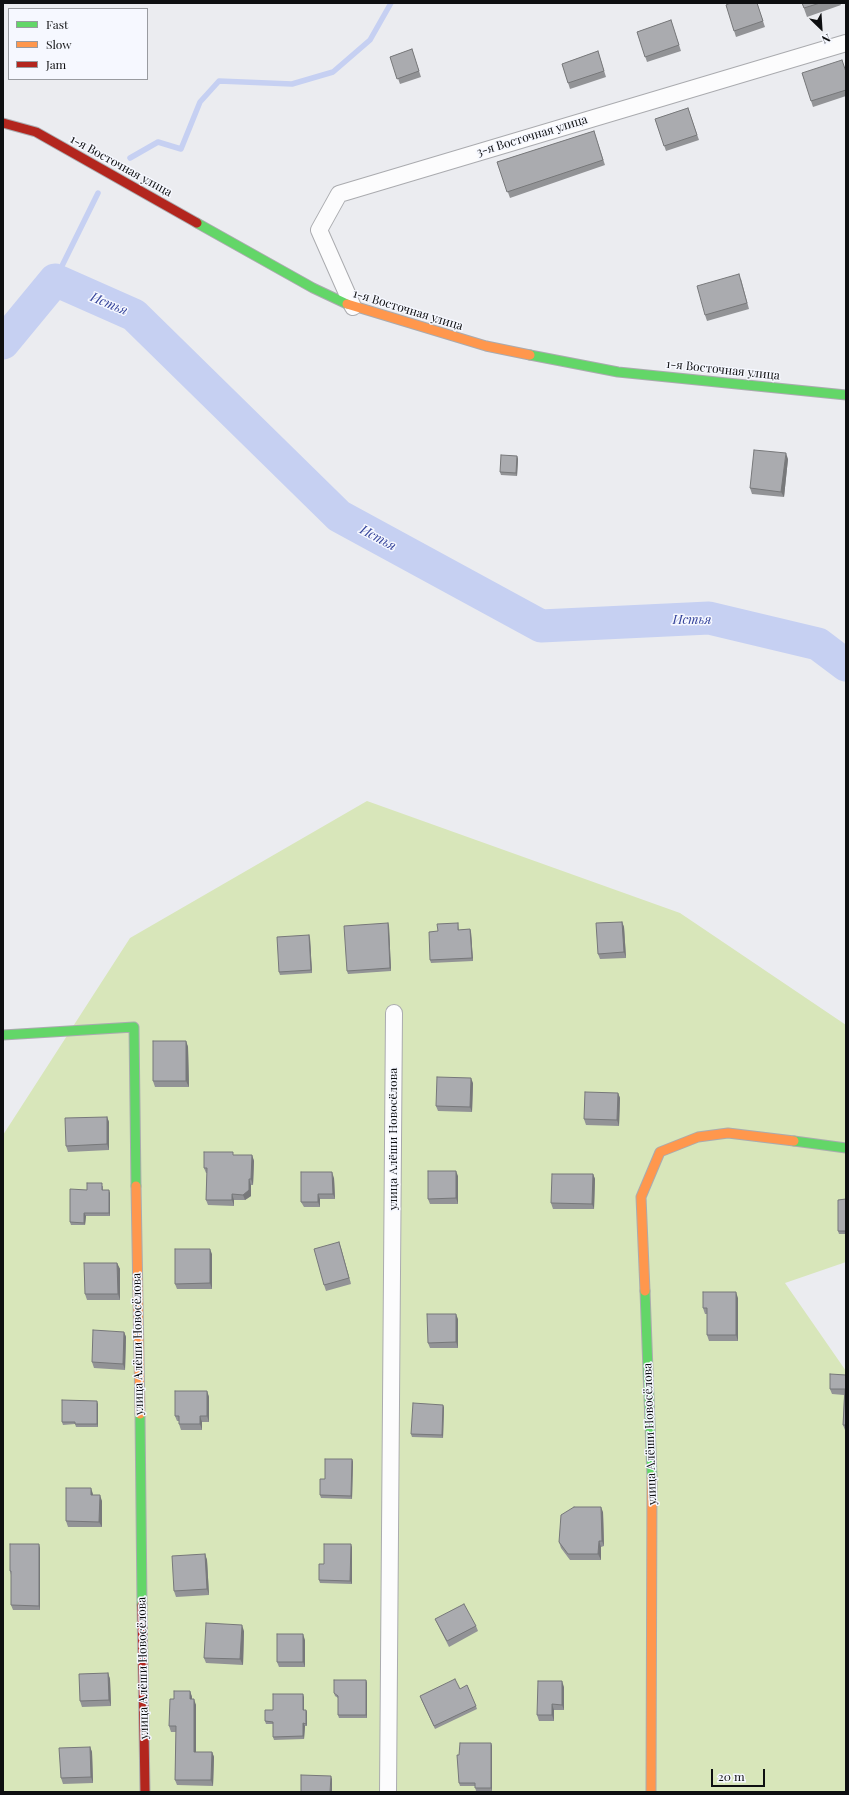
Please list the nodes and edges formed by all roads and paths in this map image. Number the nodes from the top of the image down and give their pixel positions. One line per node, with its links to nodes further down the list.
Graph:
1 (846, 43): 3 (street, 3-я Восточная улица)
2 (3, 123): 3 (street, 1-я Восточная улица)
3 (353, 307): 4 (street, 1-я Восточная улица)
4 (846, 396)
5 (394, 1013): 9 (street, улица Алёши Новосёлова)
6 (3, 1035): 8 (street, улица Алёши Новосёлова)
7 (846, 1148): 10 (street, улица Алёши Новосёлова)
8 (145, 1792)
9 (388, 1792)
10 (651, 1792)

